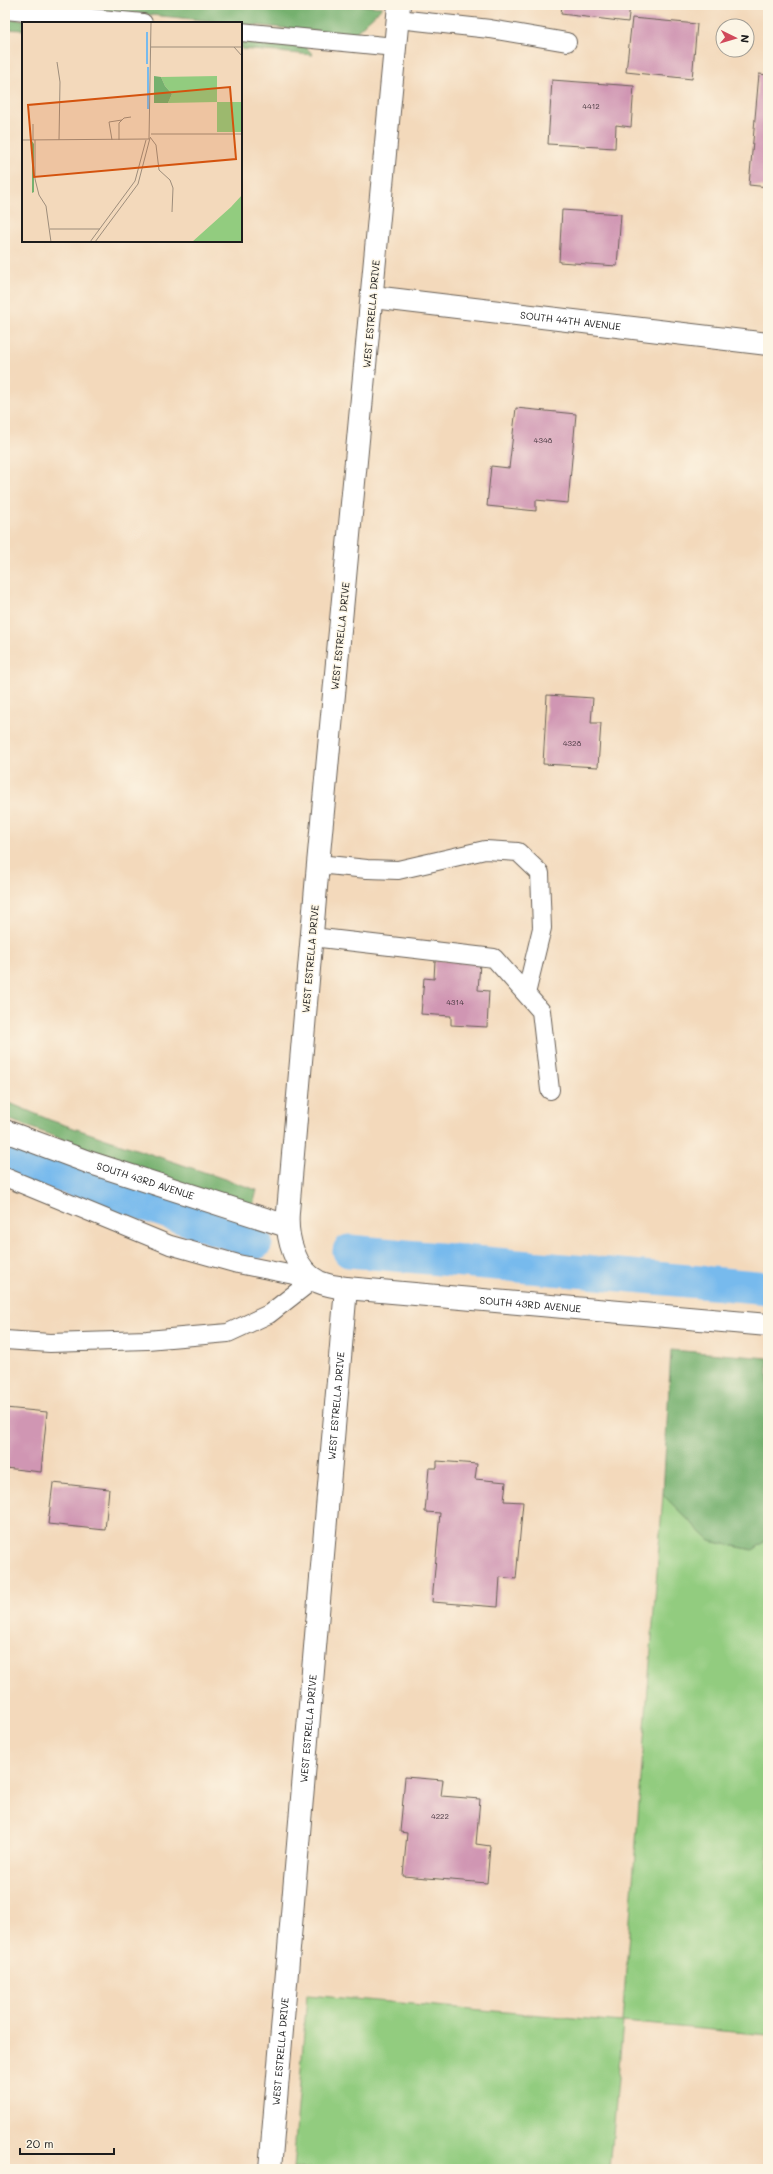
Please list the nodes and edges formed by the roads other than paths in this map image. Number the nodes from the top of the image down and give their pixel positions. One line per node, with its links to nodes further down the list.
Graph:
1 (5, 10): 3 (lane)
2 (399, 12): 5 (lane); 6 (street, WEST ESTRELLA DRIVE)
3 (132, 22)
4 (242, 32): 6 (lane)
5 (567, 42)
6 (395, 47): 7 (street, WEST ESTRELLA DRIVE)
7 (373, 297): 8 (street, SOUTH 44TH AVENUE); 9 (street, WEST ESTRELLA DRIVE)
8 (768, 344)
9 (318, 864): 10 (street, WEST ESTRELLA DRIVE); 11 (lane)
10 (312, 937): 11 (lane); 15 (street, WEST ESTRELLA DRIVE)
11 (526, 994): 12 (lane)
12 (550, 1090)
13 (5, 1131): 15 (street, SOUTH 43RD AVENUE)
14 (5, 1177): 16 (lane)
15 (287, 1226): 16 (street, WEST ESTRELLA DRIVE)
16 (307, 1272): 17 (street, SOUTH 43RD AVENUE); 19 (lane)
17 (346, 1288): 18 (street, SOUTH 43RD AVENUE); 20 (street, WEST ESTRELLA DRIVE)
18 (768, 1325)
19 (5, 1340)
20 (270, 2169)

